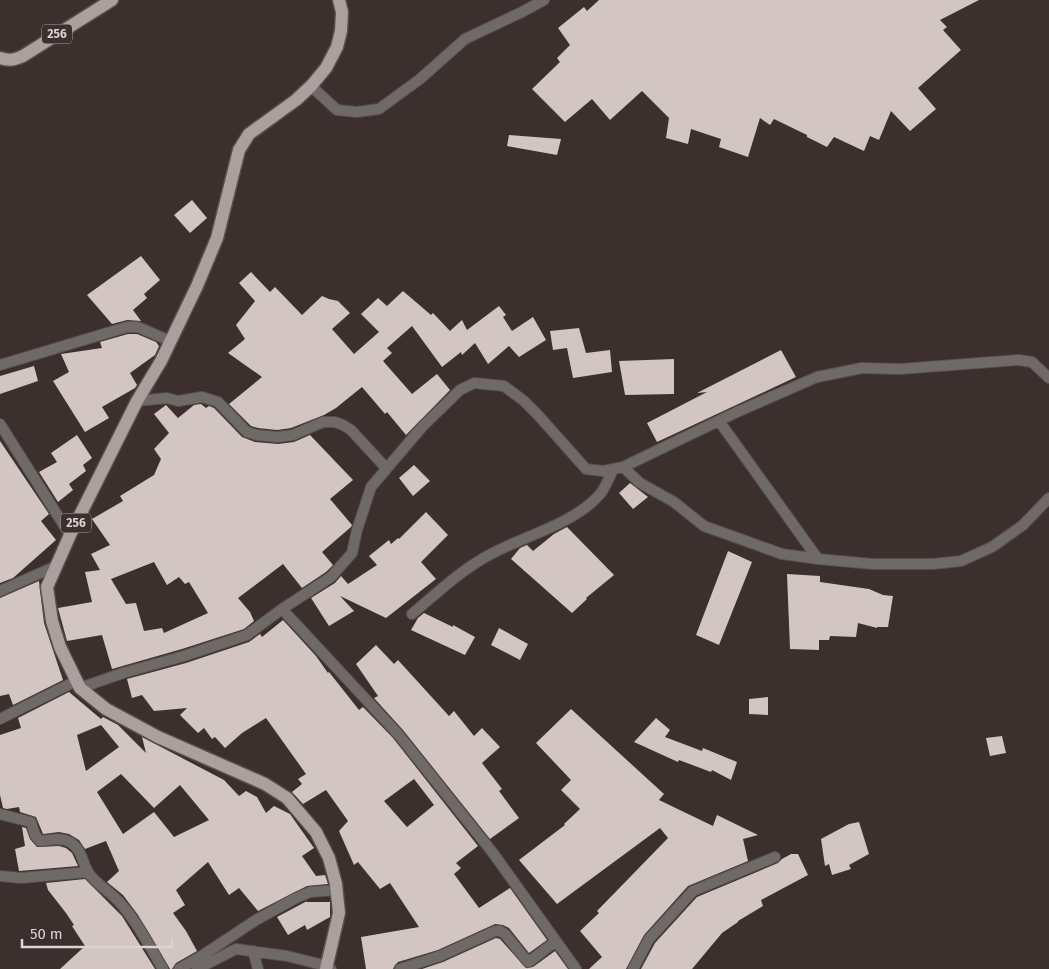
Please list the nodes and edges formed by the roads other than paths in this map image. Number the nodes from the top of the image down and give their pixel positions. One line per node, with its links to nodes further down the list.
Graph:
1 (112, 0): 4 (main road, 256)
2 (340, 0): 5 (main road, 256)
3 (544, 0): 5 (street)
4 (0, 58)
5 (311, 86): 6 (main road, 256)
6 (170, 341): 7 (street); 9 (main road, 256)
7 (0, 365)
8 (1049, 378): 10 (street)
9 (137, 401): 12 (street); 15 (main road, 256)
10 (719, 421): 13 (street); 16 (street)
11 (0, 424): 15 (street)
12 (386, 468): 13 (street); 19 (street)
13 (618, 468): 16 (street); 20 (street)
14 (1049, 498): 16 (street)
15 (70, 535): 17 (main road, 256)
16 (818, 559)
17 (54, 567): 18 (street); 21 (main road, 256)
18 (0, 591)
19 (282, 609): 21 (street); 28 (street)
20 (412, 614)
21 (78, 685): 22 (street); 27 (main road, 256)
22 (0, 719)
23 (0, 814): 25 (street)
24 (776, 857): 37 (street)
25 (88, 872): 26 (street); 31 (street)
26 (0, 876)
27 (337, 890): 30 (main road, 256); 32 (street)
28 (556, 940): 35 (street); 36 (street)
29 (253, 952): 30 (street); 33 (street); 34 (street)
30 (328, 968)
31 (164, 969)
32 (179, 969)
33 (197, 969)
34 (258, 969)
35 (400, 969)
36 (576, 969)
37 (633, 969)

